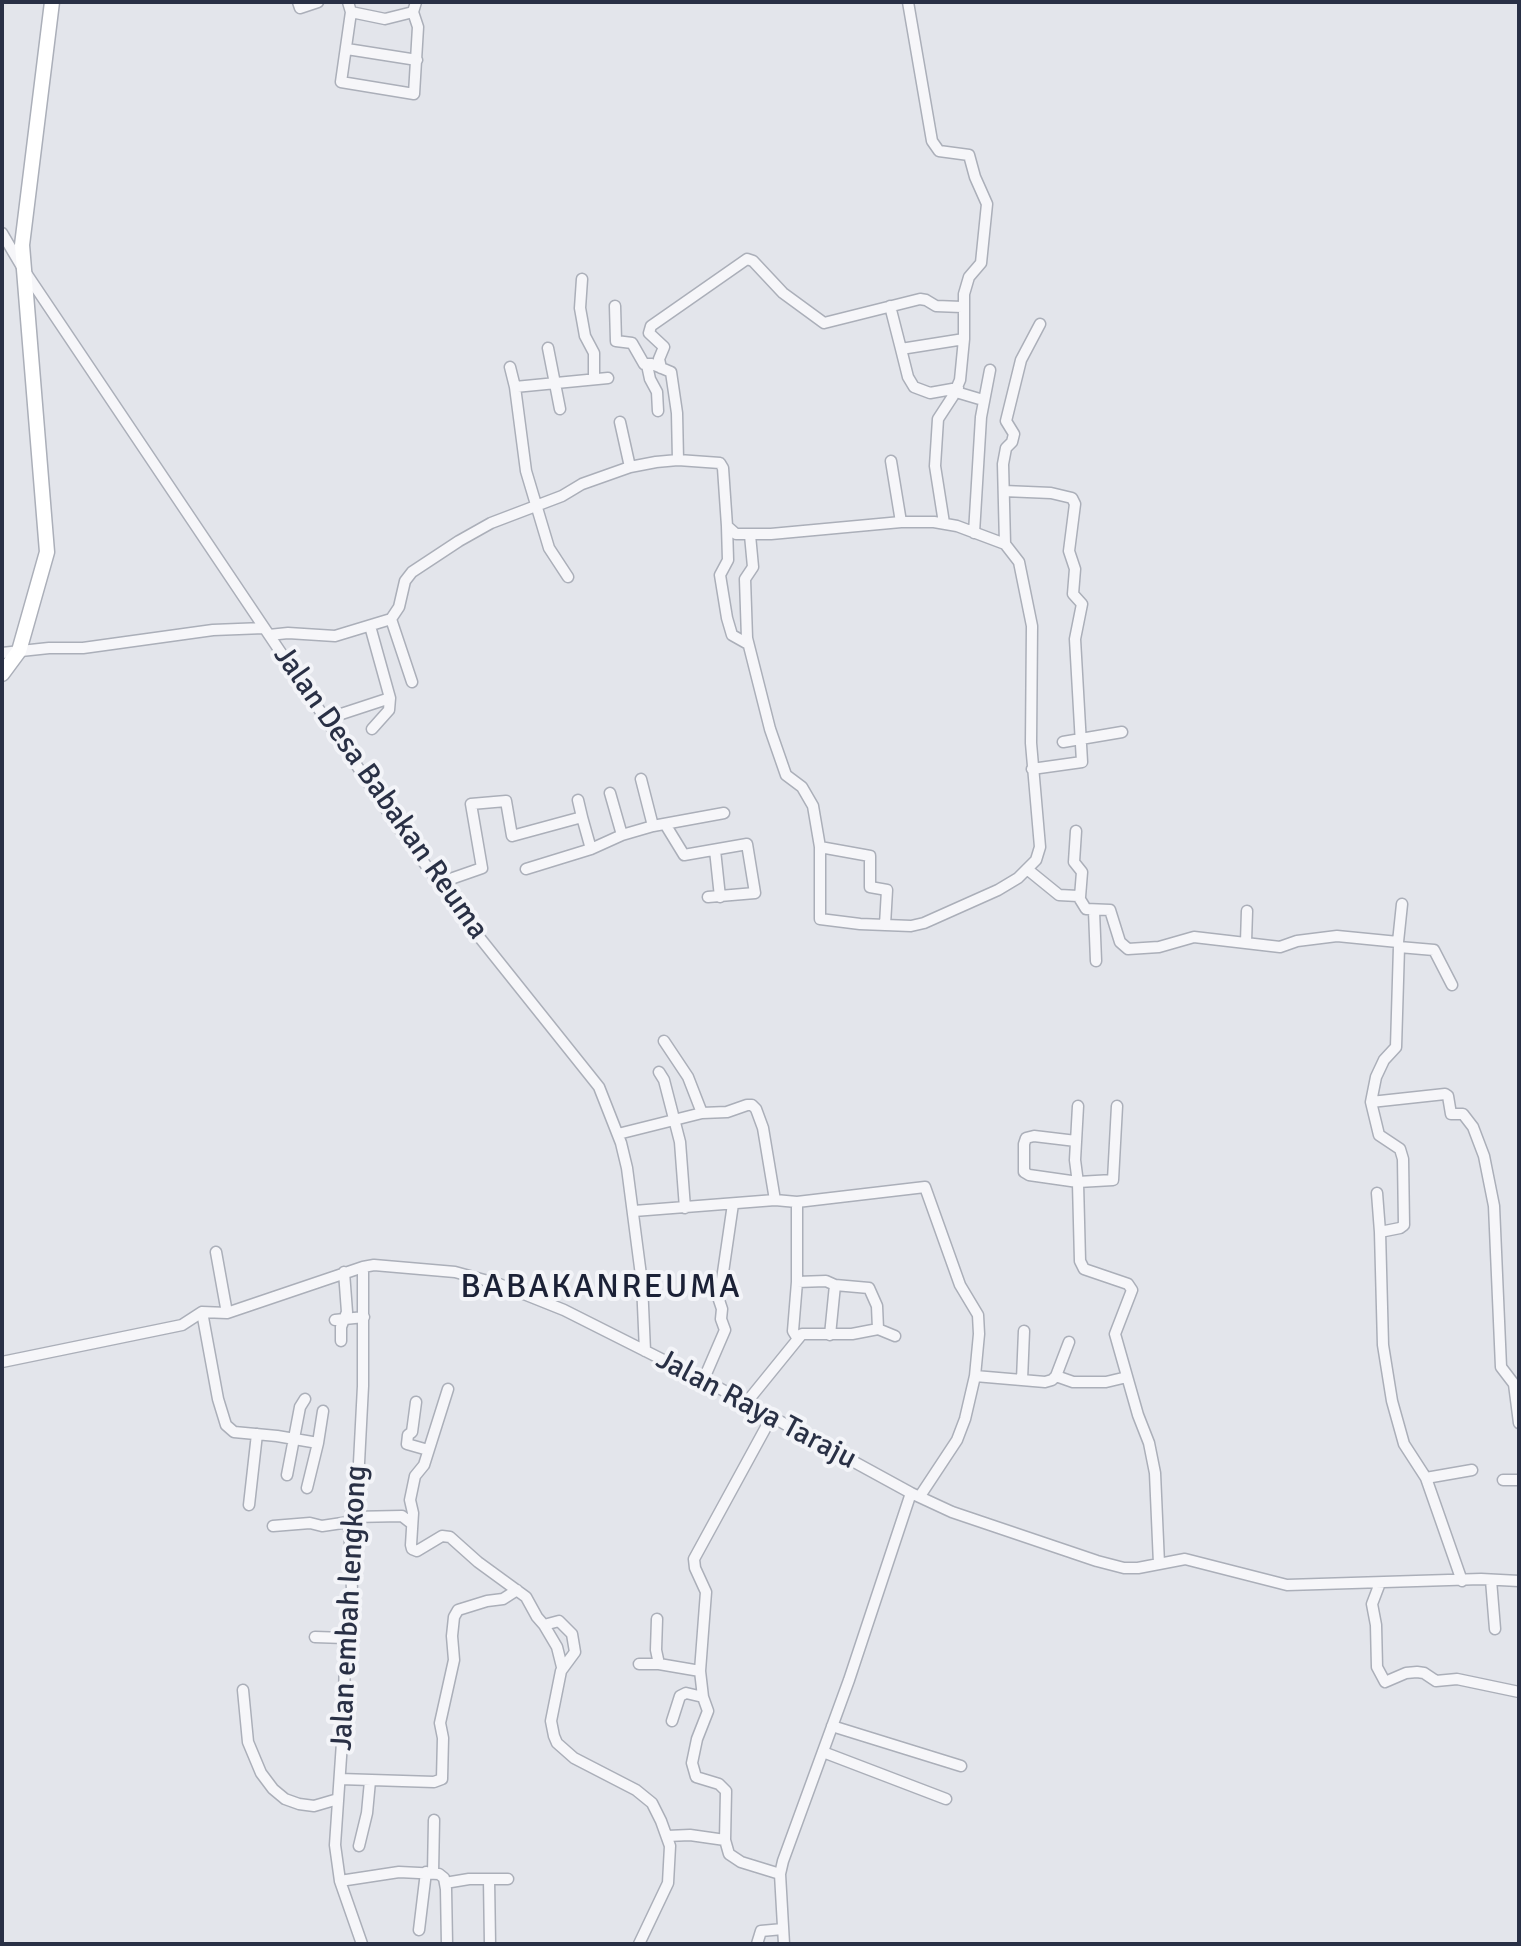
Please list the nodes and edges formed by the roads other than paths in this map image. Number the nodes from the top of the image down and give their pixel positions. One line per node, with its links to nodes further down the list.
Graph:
1 (52, 2): 10 (main road)
2 (298, 2): 3 (street)
3 (318, 2)
4 (908, 2): 14 (street)
5 (349, 7): 6 (street); 7 (street)
6 (415, 7): 8 (street)
7 (347, 49): 8 (street); 8 (street)
8 (417, 60)
9 (2, 233): 10 (street, Jalan Desa Babakan Reuma)
10 (22, 267): 48 (street, Jalan Desa Babakan Reuma); 50 (main road)
11 (582, 279): 26 (street)
12 (615, 306): 17 (street)
13 (890, 306): 14 (street); 19 (street); 23 (street)
14 (962, 307): 16 (street)
15 (1040, 324): 37 (street)
16 (964, 339): 19 (street); 29 (street)
17 (616, 341): 20 (street); 21 (street)
18 (548, 348): 27 (street)
19 (901, 349): 29 (street)
20 (615, 354)
21 (647, 365): 23 (street); 32 (street)
22 (510, 367): 28 (street)
23 (661, 368): 34 (street)
24 (990, 370): 30 (street)
25 (608, 378): 26 (street)
26 (594, 379): 27 (street)
27 (553, 382): 28 (street); 31 (street)
28 (515, 387): 38 (street)
29 (957, 390): 30 (street); 40 (street)
30 (983, 400): 42 (street)
31 (560, 409)
32 (658, 411)
33 (620, 422): 36 (street)
34 (678, 460): 36 (street); 41 (street)
35 (891, 461): 39 (street)
36 (630, 467): 38 (street)
37 (1004, 491): 44 (street); 58 (street)
38 (536, 505): 45 (street); 46 (street)
39 (901, 522): 40 (street); 43 (street)
40 (944, 523): 42 (street)
41 (727, 526): 43 (street); 49 (street)
42 (974, 533): 44 (street)
43 (750, 535): 49 (street)
44 (1005, 544): 60 (street)
45 (568, 577)
46 (391, 619): 47 (street); 53 (street)
47 (370, 626): 48 (street); 54 (street)
48 (266, 631): 50 (street); 55 (street, Jalan Desa Babakan Reuma)
49 (748, 644): 70 (street)
50 (19, 651): 51 (street); 52 (main road)
51 (2, 653)
52 (2, 674)
53 (412, 682)
54 (390, 698): 55 (street); 56 (street)
55 (326, 719): 75 (street, Jalan Desa Babakan Reuma)
56 (372, 729)
57 (1122, 732): 58 (street)
58 (1082, 739): 59 (street); 60 (street)
59 (1063, 742)
60 (1032, 769): 74 (street)
61 (641, 779): 67 (street)
62 (610, 793): 69 (street)
63 (578, 800): 65 (street)
64 (724, 813): 66 (street)
65 (582, 817): 71 (street); 75 (street)
66 (665, 824): 67 (street); 72 (street)
67 (653, 826): 69 (street)
68 (1076, 831): 76 (street)
69 (622, 835): 71 (street)
70 (820, 847): 80 (street); 80 (street)
71 (591, 849): 73 (street)
72 (715, 850): 72 (street)
73 (526, 869)
74 (1027, 869): 76 (street); 80 (street)
75 (439, 883): 92 (street, Jalan Desa Babakan Reuma)
76 (1080, 897): 78 (street)
77 (1402, 904): 82 (street)
78 (1094, 911): 81 (street); 83 (street)
79 (1247, 911): 81 (street)
80 (885, 925)
81 (1246, 942): 82 (street)
82 (1399, 944): 84 (street); 87 (street)
83 (1096, 961)
84 (1452, 985)
85 (664, 1041): 90 (street)
86 (659, 1072): 91 (street)
87 (1371, 1102): 101 (street); 131 (street)
88 (1078, 1106): 93 (street)
89 (1117, 1106): 94 (street)
90 (702, 1113): 91 (street); 96 (street)
91 (675, 1121): 92 (street); 99 (street)
92 (618, 1134): 100 (street, Jalan Desa Babakan Reuma)
93 (1076, 1141): 94 (street); 94 (street)
94 (1078, 1182): 122 (street)
95 (1377, 1193): 101 (street)
96 (775, 1200): 97 (street); 98 (street)
97 (797, 1202): 105 (street); 120 (street)
98 (733, 1204): 99 (street); 124 (street)
99 (685, 1208): 100 (street)
100 (634, 1211): 118 (street, Jalan Desa Babakan Reuma)
101 (1380, 1232): 138 (street)
102 (216, 1252): 108 (street)
103 (363, 1267): 104 (street, Jalan Raya Taraju); 109 (street, Jalan embah lengkong); 118 (street, Jalan Raya Taraju)
104 (344, 1272): 108 (street, Jalan Raya Taraju); 110 (street)
105 (797, 1282): 106 (street); 115 (street)
106 (835, 1285): 111 (street); 113 (street)
107 (202, 1312): 108 (street, Jalan Raya Taraju); 119 (street, Jalan Raya Taraju); 132 (street)
108 (227, 1313)
109 (364, 1317): 110 (street); 144 (street, Jalan embah lengkong)
110 (340, 1319): 116 (street)
111 (878, 1329): 113 (street); 114 (street)
112 (1024, 1331): 123 (street)
113 (830, 1335): 115 (street)
114 (895, 1336)
115 (798, 1339): 128 (street)
116 (341, 1341)
117 (1069, 1342): 121 (street)
118 (645, 1351): 124 (street, Jalan Raya Taraju)
119 (2, 1362)
120 (975, 1376): 123 (street); 142 (street)
121 (1056, 1376): 122 (street); 123 (street)
122 (1127, 1377): 147 (street)
123 (1022, 1380)
124 (703, 1381): 128 (street, Jalan Raya Taraju)
125 (448, 1389): 135 (street)
126 (305, 1399): 133 (street)
127 (416, 1402): 135 (street)
128 (746, 1403): 130 (street, Jalan Raya Taraju)
129 (323, 1411): 134 (street)
130 (771, 1418): 142 (street, Jalan Raya Taraju); 161 (street)
131 (1519, 1423)
132 (257, 1434): 133 (street); 143 (street)
133 (295, 1439): 134 (street); 137 (street)
134 (318, 1443): 141 (street)
135 (428, 1450): 145 (street)
136 (1472, 1470): 138 (street)
137 (287, 1475)
138 (1426, 1478): 149 (street)
139 (1503, 1480): 140 (street)
140 (1519, 1480)
141 (307, 1488)
142 (915, 1494): 147 (street, Jalan Raya Taraju); 166 (street)
143 (249, 1505)
144 (350, 1520): 145 (street); 146 (street); 157 (street, Jalan embah lengkong)
145 (411, 1523): 152 (street)
146 (273, 1526)
147 (1159, 1564): 151 (street, Jalan Raya Taraju)
148 (1491, 1580): 149 (street, Jalan Raya Taraju); 150 (street, Jalan Raya Taraju); 155 (street)
149 (1462, 1581): 151 (street, Jalan Raya Taraju)
150 (1519, 1581)
151 (1380, 1583): 163 (street)
152 (517, 1590): 154 (street); 170 (street)
153 (657, 1619): 159 (street)
154 (544, 1625): 160 (street); 160 (street)
155 (1495, 1629)
156 (315, 1637): 157 (street)
157 (345, 1638): 169 (street, Jalan embah lengkong)
158 (639, 1664): 159 (street)
159 (659, 1664): 161 (street)
160 (562, 1667): 174 (street)
161 (700, 1671): 164 (street)
162 (243, 1690): 171 (street)
163 (1519, 1692)
164 (703, 1697): 165 (street); 175 (street)
165 (672, 1721)
166 (832, 1726): 167 (street); 168 (street)
167 (823, 1752): 172 (street); 178 (street)
168 (961, 1766)
169 (340, 1779): 170 (street); 171 (street, Jalan embah lengkong)
170 (370, 1781): 176 (street)
171 (338, 1799): 181 (street, Jalan embah lengkong)
172 (946, 1799)
173 (434, 1820): 177 (street)
174 (667, 1836): 175 (street); 188 (street)
175 (725, 1840): 178 (street)
176 (359, 1846)
177 (429, 1873): 181 (street); 182 (street); 184 (street)
178 (780, 1874): 183 (street)
179 (489, 1879): 180 (street); 182 (street); 187 (street)
180 (508, 1879)
181 (340, 1881): 185 (street, Jalan embah lengkong)
182 (445, 1883): 186 (street)
183 (783, 1929): 189 (street); 190 (street)
184 (419, 1930)
185 (362, 1944)
186 (447, 1944)
187 (490, 1944)
188 (639, 1944)
189 (757, 1944)
190 (784, 1944)

